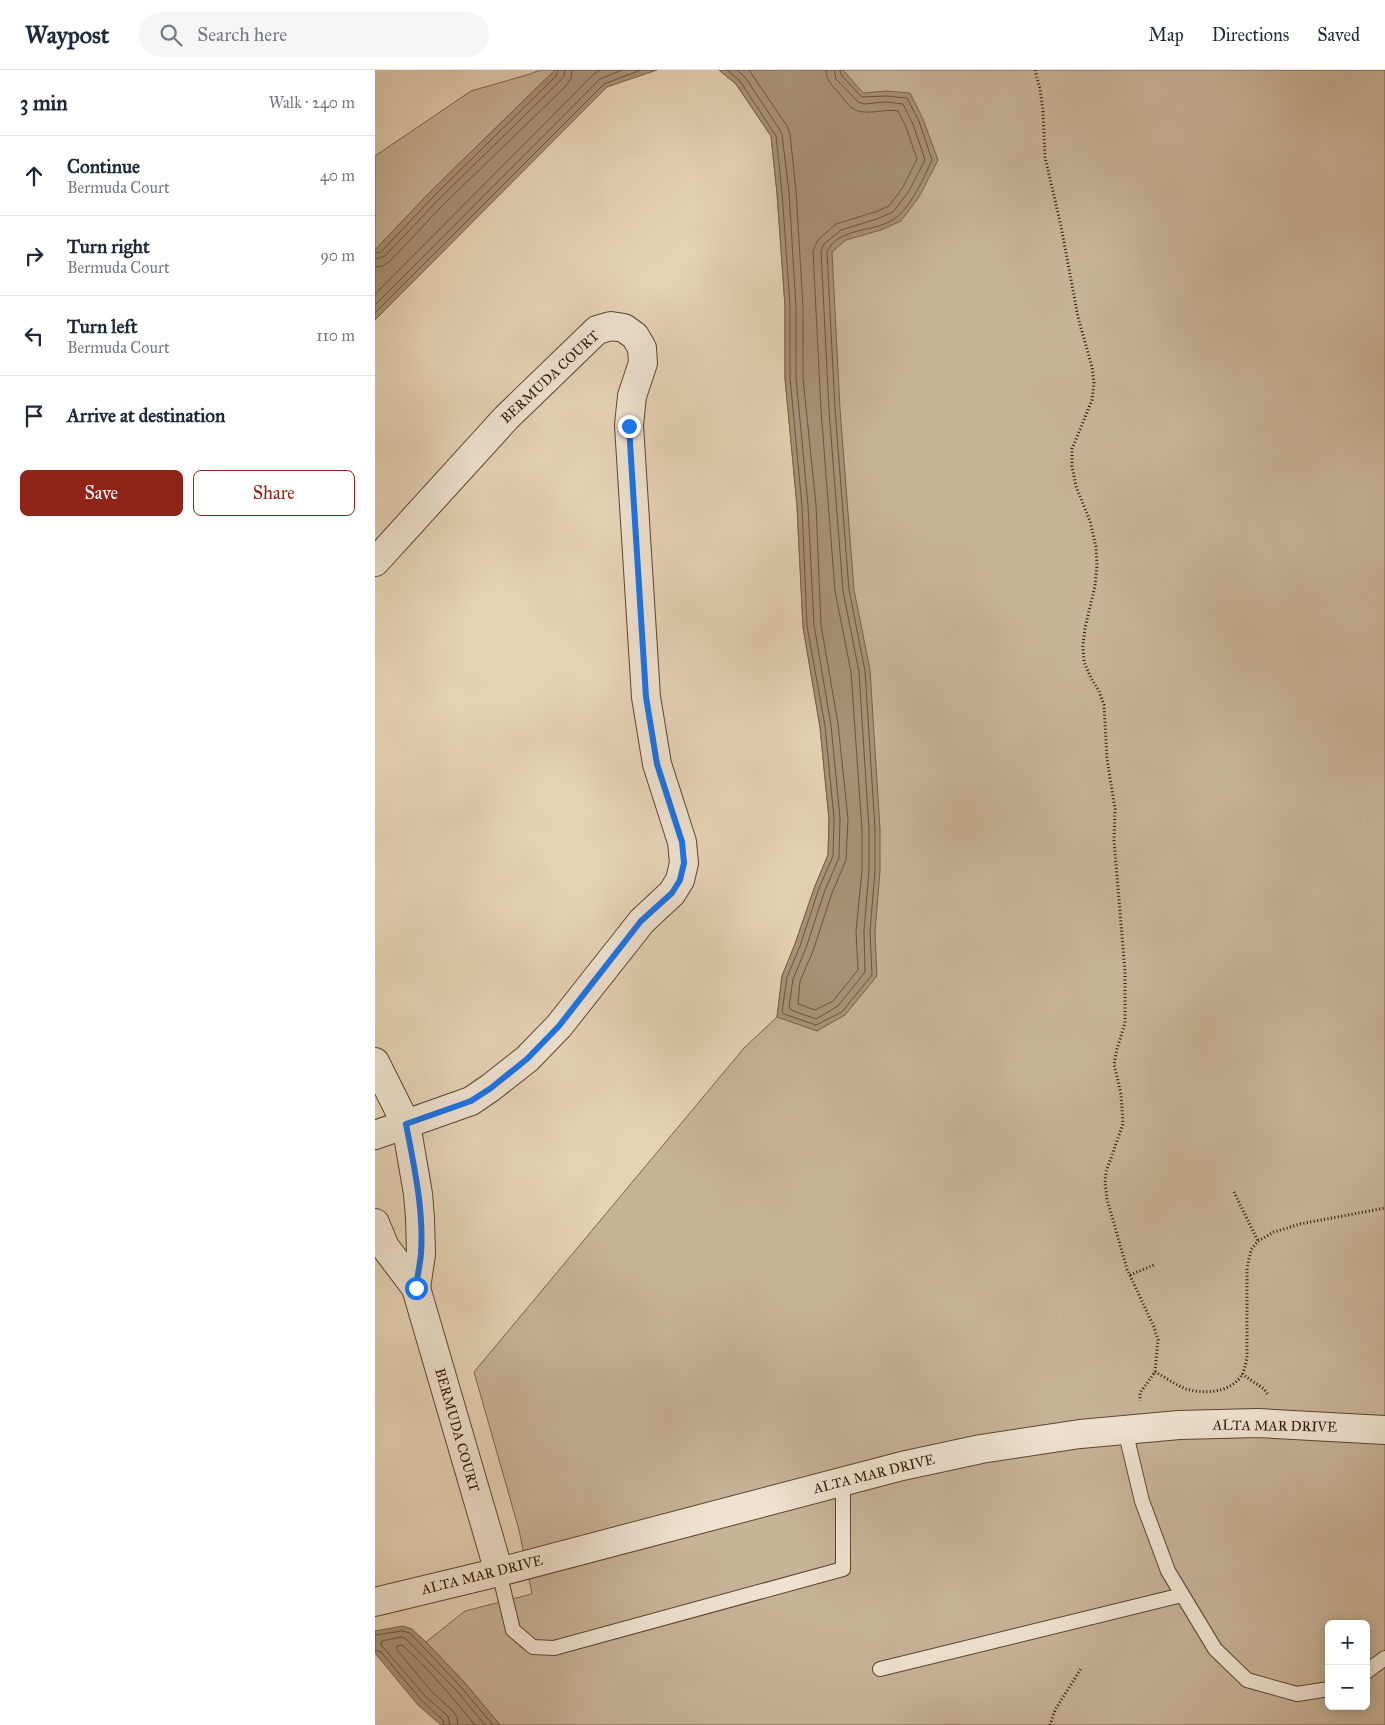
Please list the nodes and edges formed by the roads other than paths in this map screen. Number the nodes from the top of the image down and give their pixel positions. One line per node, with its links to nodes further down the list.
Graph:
1 (375, 562): 3 (street, BERMUDA COURT)
2 (375, 1062): 3 (street, BERMUDA COURT)
3 (406, 1124): 4 (street, BERMUDA COURT); 6 (street, BERMUDA COURT)
4 (375, 1134)
5 (375, 1223): 6 (street, BERMUDA COURT)
6 (416, 1288): 10 (street, BERMUDA COURT)
7 (1135, 1429): 8 (street, ALTA MAR DRIVE); 9 (street, ALTA MAR DRIVE); 11 (lane)
8 (1385, 1430)
9 (843, 1482): 10 (street, ALTA MAR DRIVE); 10 (lane)
10 (499, 1572): 12 (street, ALTA MAR DRIVE)
11 (1182, 1594): 14 (lane); 16 (lane)
12 (375, 1602)
13 (1385, 1658): 15 (lane)
14 (880, 1669)
15 (1370, 1669)
16 (1325, 1690)

